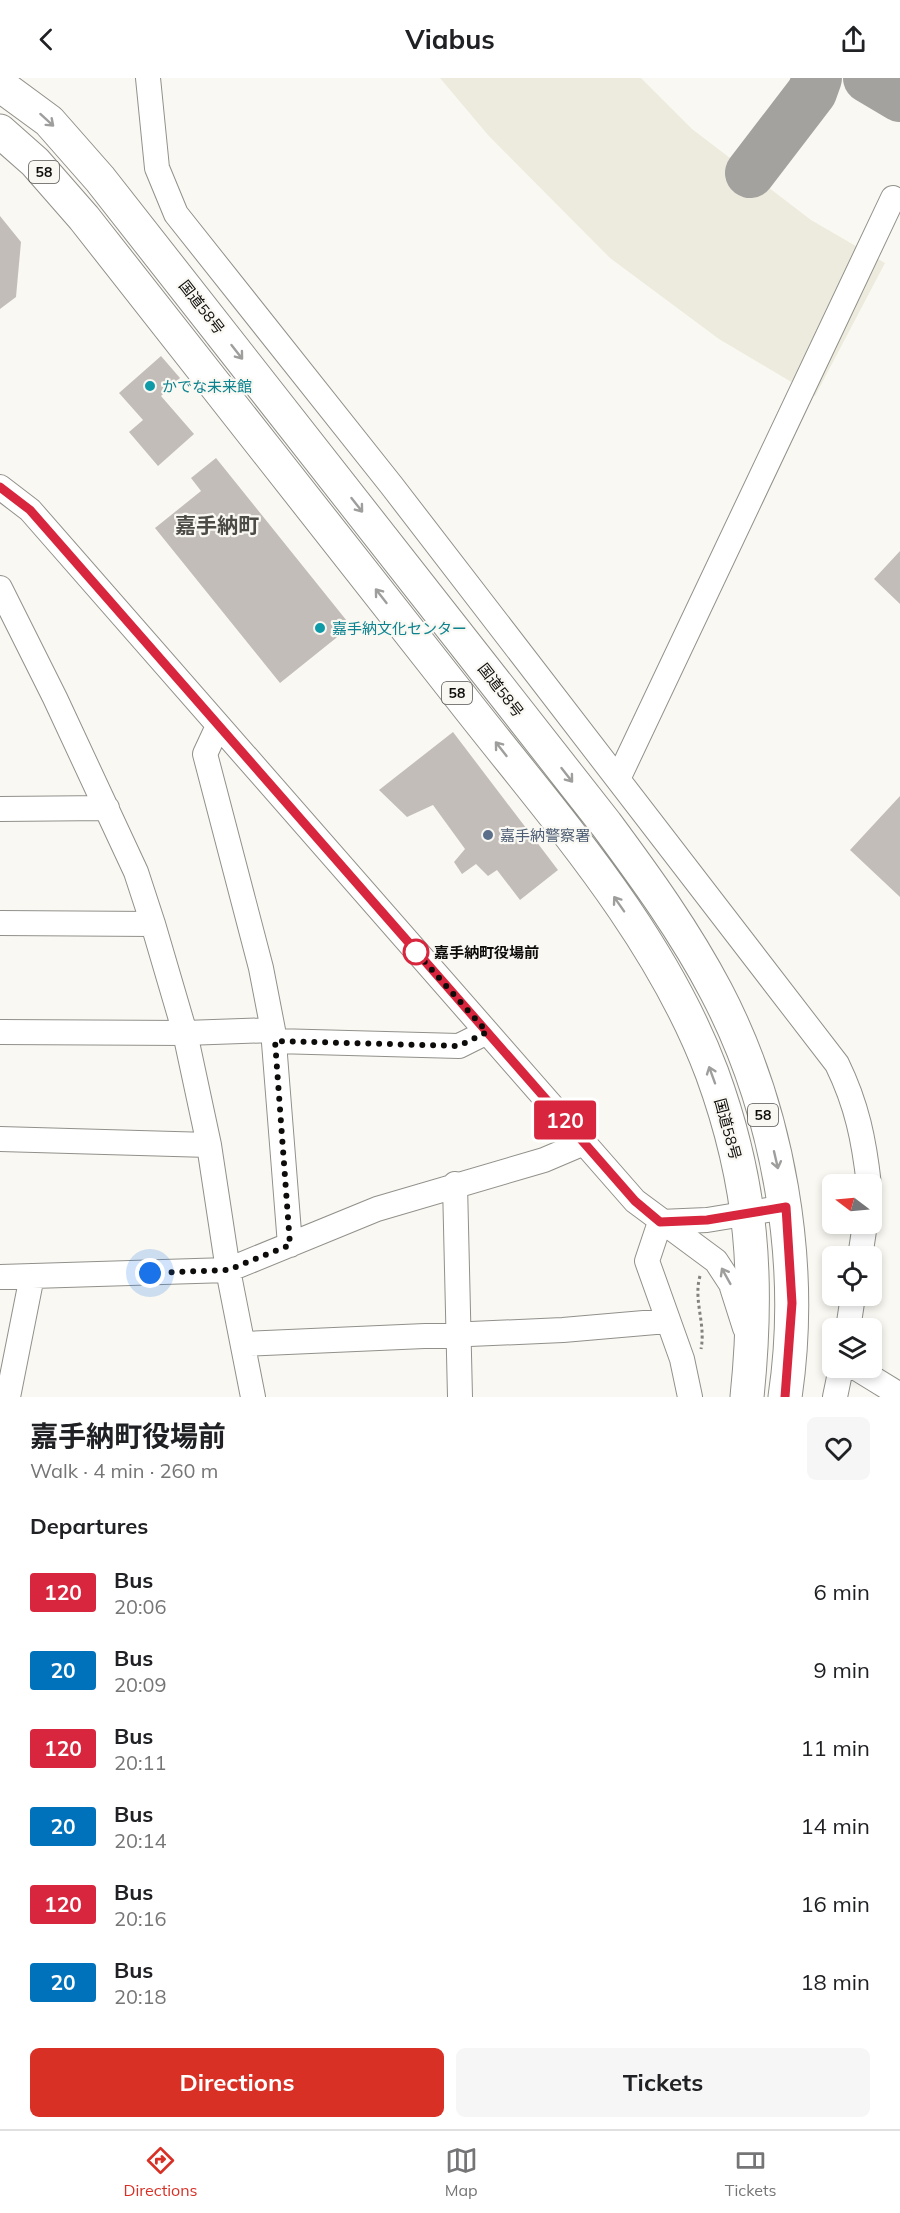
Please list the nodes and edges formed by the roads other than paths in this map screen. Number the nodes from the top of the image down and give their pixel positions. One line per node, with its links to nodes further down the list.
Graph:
1 (148, 78): 8 (street)
2 (0, 85): 22 (highway, 国道58号 / 58, one-way to 22)
3 (0, 131): 23 (highway, 国道58号 / 58, one-way to 3)
4 (893, 198): 8 (street)
5 (0, 487): 7 (street)
6 (0, 588): 9 (street)
7 (218, 726): 14 (street); 16 (street)
8 (618, 779): 20 (street)
9 (107, 808): 10 (street); 12 (street)
10 (0, 809)
11 (0, 923): 12 (street)
12 (153, 924): 15 (street)
13 (0, 1032): 15 (street)
14 (487, 1032): 16 (street); 18 (street)
15 (185, 1033): 16 (street); 19 (street)
16 (274, 1036): 25 (street)
17 (0, 1139): 19 (street)
18 (584, 1143): 21 (street); 24 (street)
19 (209, 1145): 26 (street)
20 (867, 1174)
21 (455, 1185): 25 (street); 30 (street)
22 (786, 1207): 23 (street); 41 (highway, 国道58号 / 58)
23 (748, 1213): 24 (street); 32 (highway, 国道58号 / 58)
24 (660, 1222): 29 (street); 32 (street, one-way to 24)
25 (290, 1245): 26 (street)
26 (228, 1270): 27 (street); 31 (street)
27 (32, 1276): 28 (street); 36 (street)
28 (0, 1277)
29 (667, 1321): 30 (street); 39 (street)
30 (459, 1334): 31 (street); 38 (street)
31 (244, 1344): 37 (street)
32 (751, 1351): 40 (highway, 国道58号 / 58)
33 (839, 1378): 42 (street)
34 (872, 1378): 35 (street)
35 (900, 1395)
36 (8, 1397)
37 (253, 1397)
38 (460, 1397)
39 (690, 1397)
40 (747, 1397)
41 (785, 1397)
42 (835, 1397)

